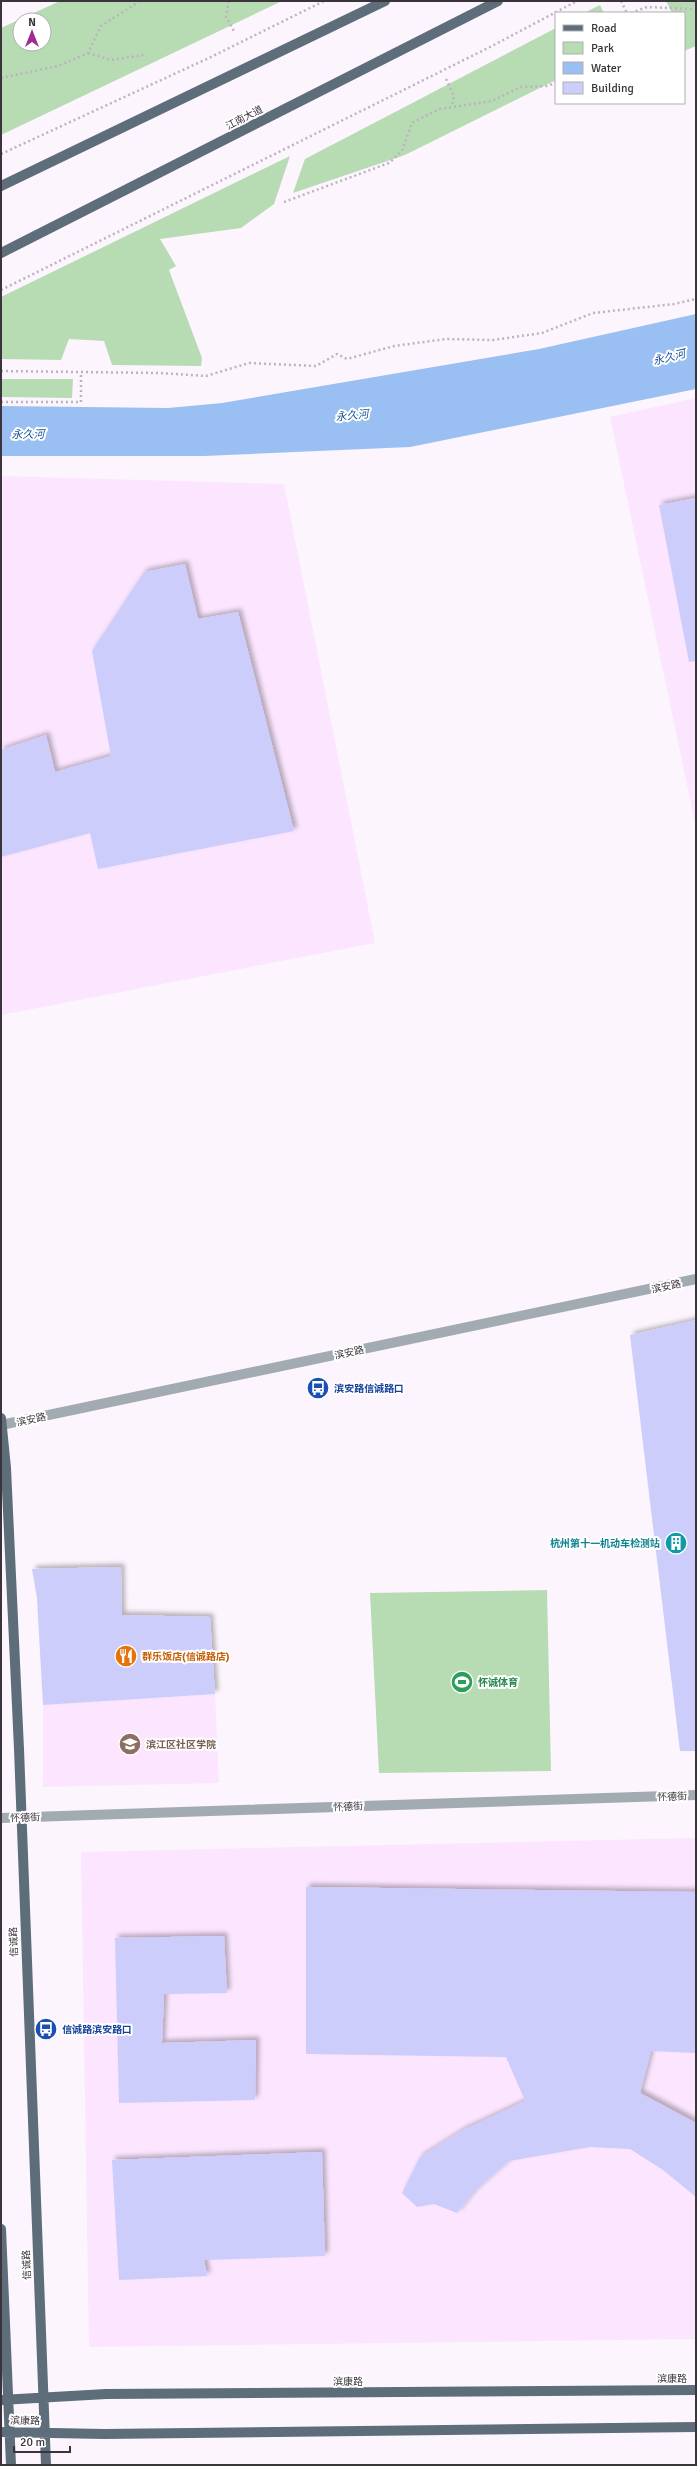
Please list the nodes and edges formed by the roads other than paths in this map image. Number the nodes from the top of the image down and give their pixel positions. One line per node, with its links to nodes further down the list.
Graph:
1 (385, 1): 3 (main road)
2 (498, 1): 4 (main road, 江南大道)
3 (1, 186)
4 (1, 253)
5 (696, 1279): 6 (street, 滨安路)
6 (1, 1422): 8 (main road, 信诚路)
7 (696, 1795): 8 (street, 怀德街)
8 (21, 1817): 9 (street, 怀德街); 12 (main road, 信诚路)
9 (1, 1818)
10 (1, 2229): 13 (main road)
11 (696, 2390): 12 (main road, 滨康路)
12 (44, 2398): 13 (main road, 滨康路); 16 (main road, 信诚路)
13 (5, 2400): 15 (main road)
14 (696, 2427): 16 (main road, 滨康路)
15 (5, 2432): 16 (main road, 滨康路); 17 (main road)
16 (45, 2433): 18 (main road, 信诚路)
17 (11, 2465)
18 (46, 2465)

